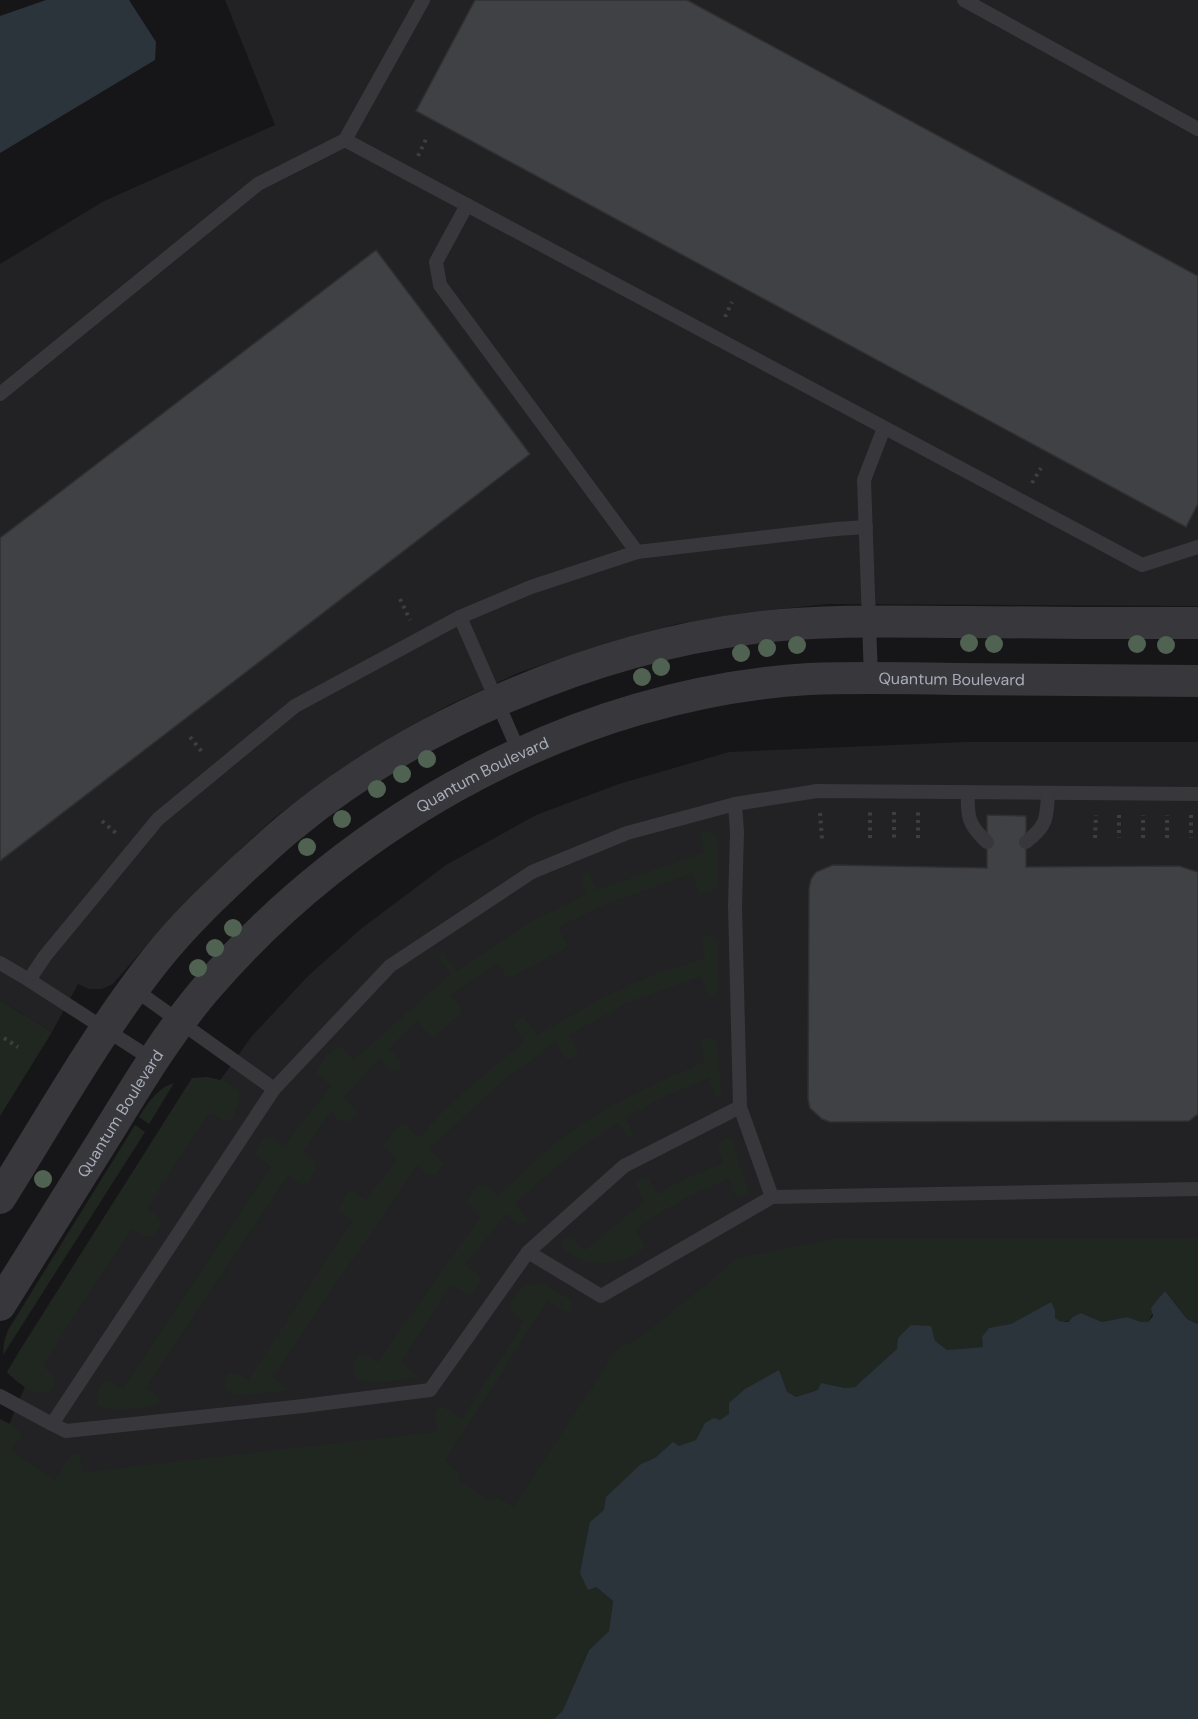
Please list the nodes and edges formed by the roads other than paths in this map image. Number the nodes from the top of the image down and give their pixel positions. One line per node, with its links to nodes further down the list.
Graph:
1 (423, 0): 4 (lane)
2 (964, 0): 3 (lane)
3 (1198, 129)
4 (345, 140): 5 (lane); 6 (lane)
5 (467, 205): 7 (lane); 10 (lane)
6 (0, 394)
7 (884, 428): 8 (lane); 9 (lane)
8 (866, 527): 10 (lane); 12 (lane)
9 (1198, 547)
10 (637, 552): 11 (lane)
11 (460, 617): 16 (lane); 25 (lane)
12 (869, 621): 13 (street); 14 (lane); 16 (street)
13 (1198, 623)
14 (871, 678): 15 (street, Quantum Boulevard); 17 (street, Quantum Boulevard)
15 (1198, 681)
16 (497, 701): 17 (lane); 26 (street)
17 (520, 754): 27 (street, Quantum Boulevard)
18 (968, 792): 19 (lane); 21 (lane); 22 (lane)
19 (1048, 793): 20 (lane); 23 (lane)
20 (1198, 794)
21 (735, 804): 30 (lane); 31 (lane)
22 (987, 842)
23 (1026, 842)
24 (0, 963): 25 (lane)
25 (29, 980): 28 (lane)
26 (134, 989): 27 (lane); 28 (street)
27 (181, 1022): 29 (street, Quantum Boulevard); 30 (lane)
28 (105, 1030): 29 (lane); 34 (street)
29 (153, 1060): 36 (street, Quantum Boulevard)
30 (274, 1089): 38 (lane)
31 (740, 1107): 33 (lane); 35 (lane)
32 (1198, 1189): 33 (lane)
33 (771, 1197): 35 (lane)
34 (0, 1198)
35 (528, 1252): 38 (lane)
36 (0, 1305)
37 (0, 1396): 38 (lane)
38 (52, 1424)

